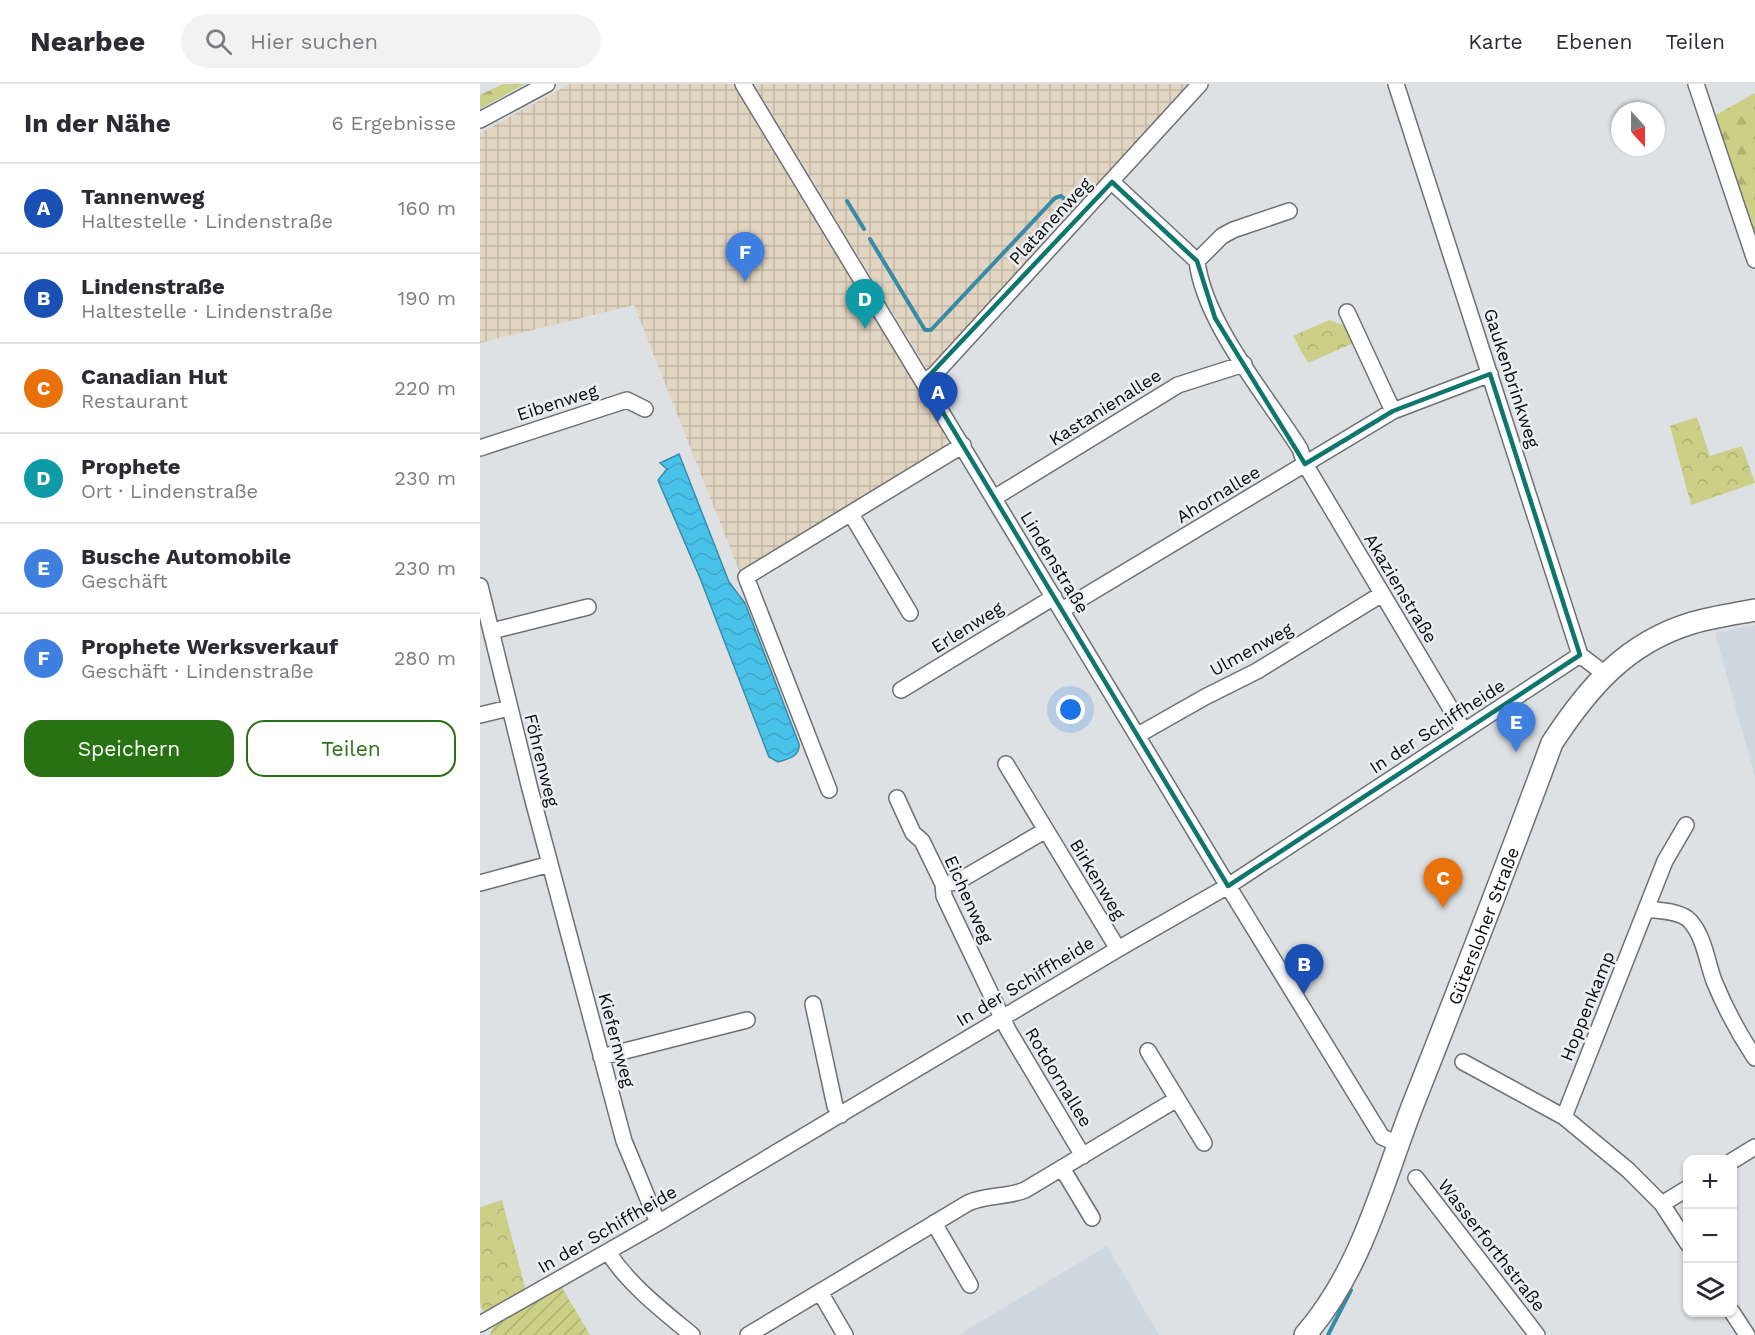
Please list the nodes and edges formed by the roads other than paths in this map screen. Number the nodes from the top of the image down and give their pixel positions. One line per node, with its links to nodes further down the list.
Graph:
1 (547, 84): 6 (street)
2 (743, 84): 14 (street, Lindenstraße)
3 (1200, 84): 7 (street, Platanenweg)
4 (1396, 84): 13 (street, Gaukenbrinkweg)
5 (1696, 84): 9 (street)
6 (480, 120)
7 (1112, 182): 10 (street); 14 (street, Platanenweg)
8 (1289, 211): 10 (street)
9 (1755, 260)
10 (1197, 261): 12 (street)
11 (1347, 312): 16 (street)
12 (1244, 364): 19 (street); 20 (street, Kastanienallee)
13 (1490, 374): 16 (street, Ahornallee); 30 (street, Gaukenbrinkweg)
14 (924, 381): 17 (street, Lindenstraße)
15 (645, 409): 18 (street, Eibenweg)
16 (1393, 411): 19 (street, Ahornallee)
17 (963, 445): 20 (street, Lindenstraße); 21 (street)
18 (480, 448)
19 (1305, 464): 23 (street, Akazienstraße); 26 (street, Ahornallee)
20 (994, 498): 24 (street, Lindenstraße)
21 (850, 514): 28 (street); 38 (street)
22 (480, 586): 29 (street, Föhrenweg)
23 (1382, 594): 35 (street, Akazienstraße); 36 (street, Ulmenweg)
24 (1054, 597): 26 (street, Lindenstraße); 32 (street, Erlenweg)
25 (588, 607): 29 (street)
26 (1062, 610): 36 (street, Lindenstraße)
27 (1755, 610): 31 (main road, Gütersloher Straße)
28 (910, 613)
29 (492, 631): 33 (street, Föhrenweg)
30 (1580, 655): 31 (street); 35 (street, In der Schiffheide)
31 (1605, 674): 60 (main road, Gütersloher Straße)
32 (901, 690)
33 (509, 708): 34 (street, Föhrenweg); 40 (street, Föhrenweg)
34 (480, 715)
35 (1464, 731): 46 (street, In der Schiffheide)
36 (1138, 735): 46 (street, Lindenstraße)
37 (1006, 764): 42 (street, Birkenweg)
38 (829, 790)
39 (897, 798): 45 (street, Eichenweg)
40 (538, 822): 43 (street, Kiefernweg)
41 (1686, 825): 47 (street, Hoppenkamp)
42 (1046, 830): 45 (street, Birkenweg); 48 (street, Birkenweg)
43 (550, 864): 44 (street); 53 (street, Kiefernweg)
44 (480, 883)
45 (943, 884): 50 (street, Eichenweg)
46 (1228, 886): 48 (street, In der Schiffheide); 60 (street, Lindenstraße)
47 (1647, 909): 54 (street); 58 (street, Hoppenkamp)
48 (1118, 949): 50 (street, In der Schiffheide)
49 (813, 1004): 57 (street)
50 (1002, 1017): 57 (street, In der Schiffheide); 62 (street, Rotdornallee)
51 (747, 1020): 53 (street)
52 (1148, 1051): 56 (street)
53 (601, 1057): 69 (street, Kiefernweg)
54 (1755, 1058)
55 (1463, 1062): 58 (street)
56 (1177, 1099): 59 (street); 62 (street, Rotdornallee)
57 (841, 1115): 69 (street, In der Schiffheide)
58 (1564, 1117): 67 (street)
59 (1204, 1143)
60 (1399, 1144): 80 (main road, Gütersloher Straße)
61 (1755, 1148): 63 (street)
62 (1083, 1156): 64 (street, Rotdornallee)
63 (1737, 1158)
64 (1062, 1168): 68 (street); 70 (street, Rotdornallee)
65 (1416, 1178): 81 (street, Wasserforthstraße)
66 (1683, 1191): 67 (street)
67 (1662, 1204): 71 (street)
68 (1092, 1218)
69 (658, 1223): 72 (street, In der Schiffheide)
70 (934, 1223): 73 (street); 74 (street, Rotdornallee)
71 (1683, 1236)
72 (608, 1252): 76 (street, In der Schiffheide); 77 (street)
73 (970, 1285)
74 (820, 1292): 78 (street, Rotdornallee); 79 (street)
75 (1735, 1317): 82 (street)
76 (480, 1324)
77 (692, 1335)
78 (748, 1335)
79 (845, 1335)
80 (1305, 1335)
81 (1537, 1335)
82 (1747, 1335)

